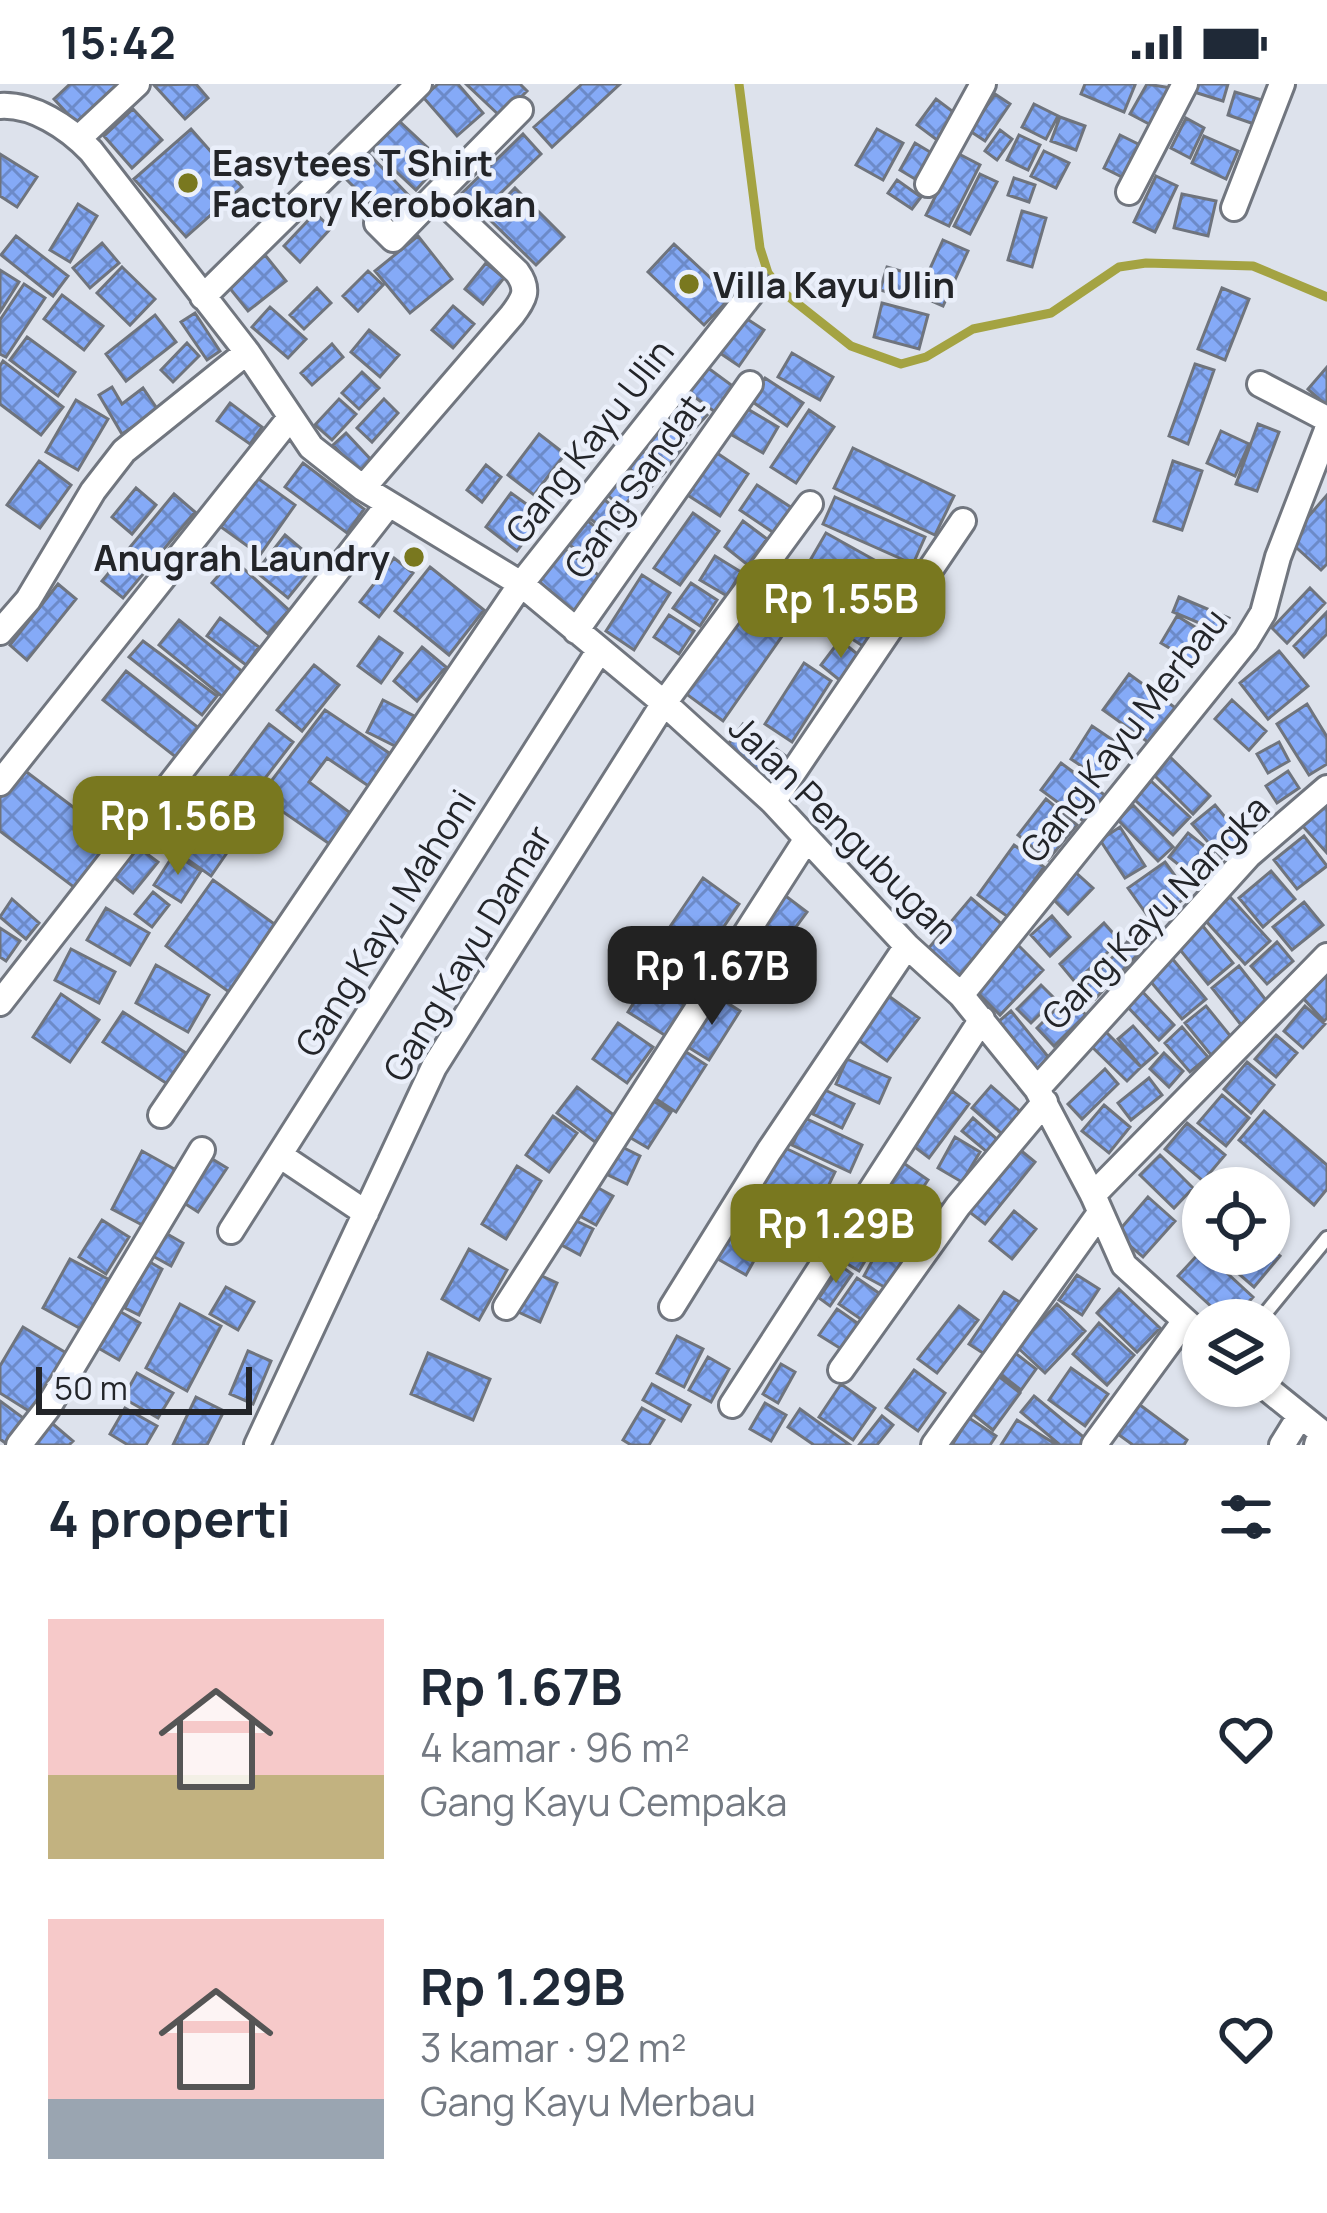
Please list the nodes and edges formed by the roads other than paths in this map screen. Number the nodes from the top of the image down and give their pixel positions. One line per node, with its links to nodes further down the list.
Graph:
1 (38, 84): 7 (street)
2 (136, 84): 9 (street)
3 (419, 84): 16 (street)
4 (983, 84): 10 (street)
5 (1185, 84): 11 (street)
6 (1282, 84): 13 (street)
7 (9, 106): 9 (street, Jalan Pengubugan)
8 (520, 110): 12 (street)
9 (79, 138): 16 (street, Jalan Pengubugan)
10 (928, 184)
11 (1129, 192)
12 (436, 196): 14 (street); 22 (street)
13 (1234, 208)
14 (377, 223)
15 (758, 285): 26 (street, Gang Kayu Ulin)
16 (203, 297): 17 (street, Jalan Pengubugan)
17 (247, 352): 20 (street, Jalan Pengubugan); 28 (street)
18 (750, 384): 27 (street, Gang Sandat)
19 (1260, 384): 21 (street)
20 (289, 419): 22 (street, Jalan Pengubugan); 31 (street)
21 (1327, 428): 37 (street, Gang Kayu Merbau)
22 (364, 488): 23 (street, Jalan Pengubugan)
23 (388, 504): 26 (street, Jalan Pengubugan); 38 (street)
24 (810, 504): 30 (street, Gang Kayu Damar)
25 (963, 521): 33 (street)
26 (520, 584): 27 (street, Jalan Pengubugan); 41 (street, Gang Kayu Ulin)
27 (576, 631): 29 (street, Jalan Pengubugan)
28 (0, 632)
29 (599, 651): 30 (street, Jalan Pengubugan); 43 (street, Gang Kayu Mahoni)
30 (664, 704): 33 (street, Jalan Pengubugan); 45 (street, Gang Kayu Damar)
31 (0, 783)
32 (1327, 788): 40 (street, Gang Kayu Nangka)
33 (773, 802): 34 (street, Jalan Pengubugan)
34 (806, 840): 35 (street, Jalan Pengubugan); 49 (street)
35 (908, 946): 37 (street, Jalan Pengubugan); 50 (street)
36 (1327, 956): 44 (street)
37 (961, 995): 39 (street, Jalan Pengubugan)
38 (0, 1003)
39 (982, 1019): 40 (street, Jalan Pengubugan); 54 (street)
40 (1041, 1095): 44 (street, Jalan Pengubugan); 53 (street, Gang Kayu Nangka)
41 (161, 1115)
42 (202, 1150): 58 (street)
43 (281, 1156): 45 (street); 46 (street, Gang Kayu Mahoni)
44 (1096, 1204): 51 (street, Jalan Pengubugan); 60 (street)
45 (366, 1214): 59 (street, Gang Kayu Damar)
46 (231, 1232)
47 (1327, 1238): 48 (lane)
48 (1277, 1299)
49 (506, 1306)
50 (672, 1307)
51 (1182, 1319)
52 (1182, 1344): 61 (street)
53 (841, 1370)
54 (732, 1405)
55 (1290, 1407): 56 (street)
56 (1300, 1415): 57 (street); 62 (street)
57 (1321, 1434)
58 (20, 1445)
59 (257, 1445)
60 (934, 1445)
61 (1094, 1445)
62 (1282, 1445)

